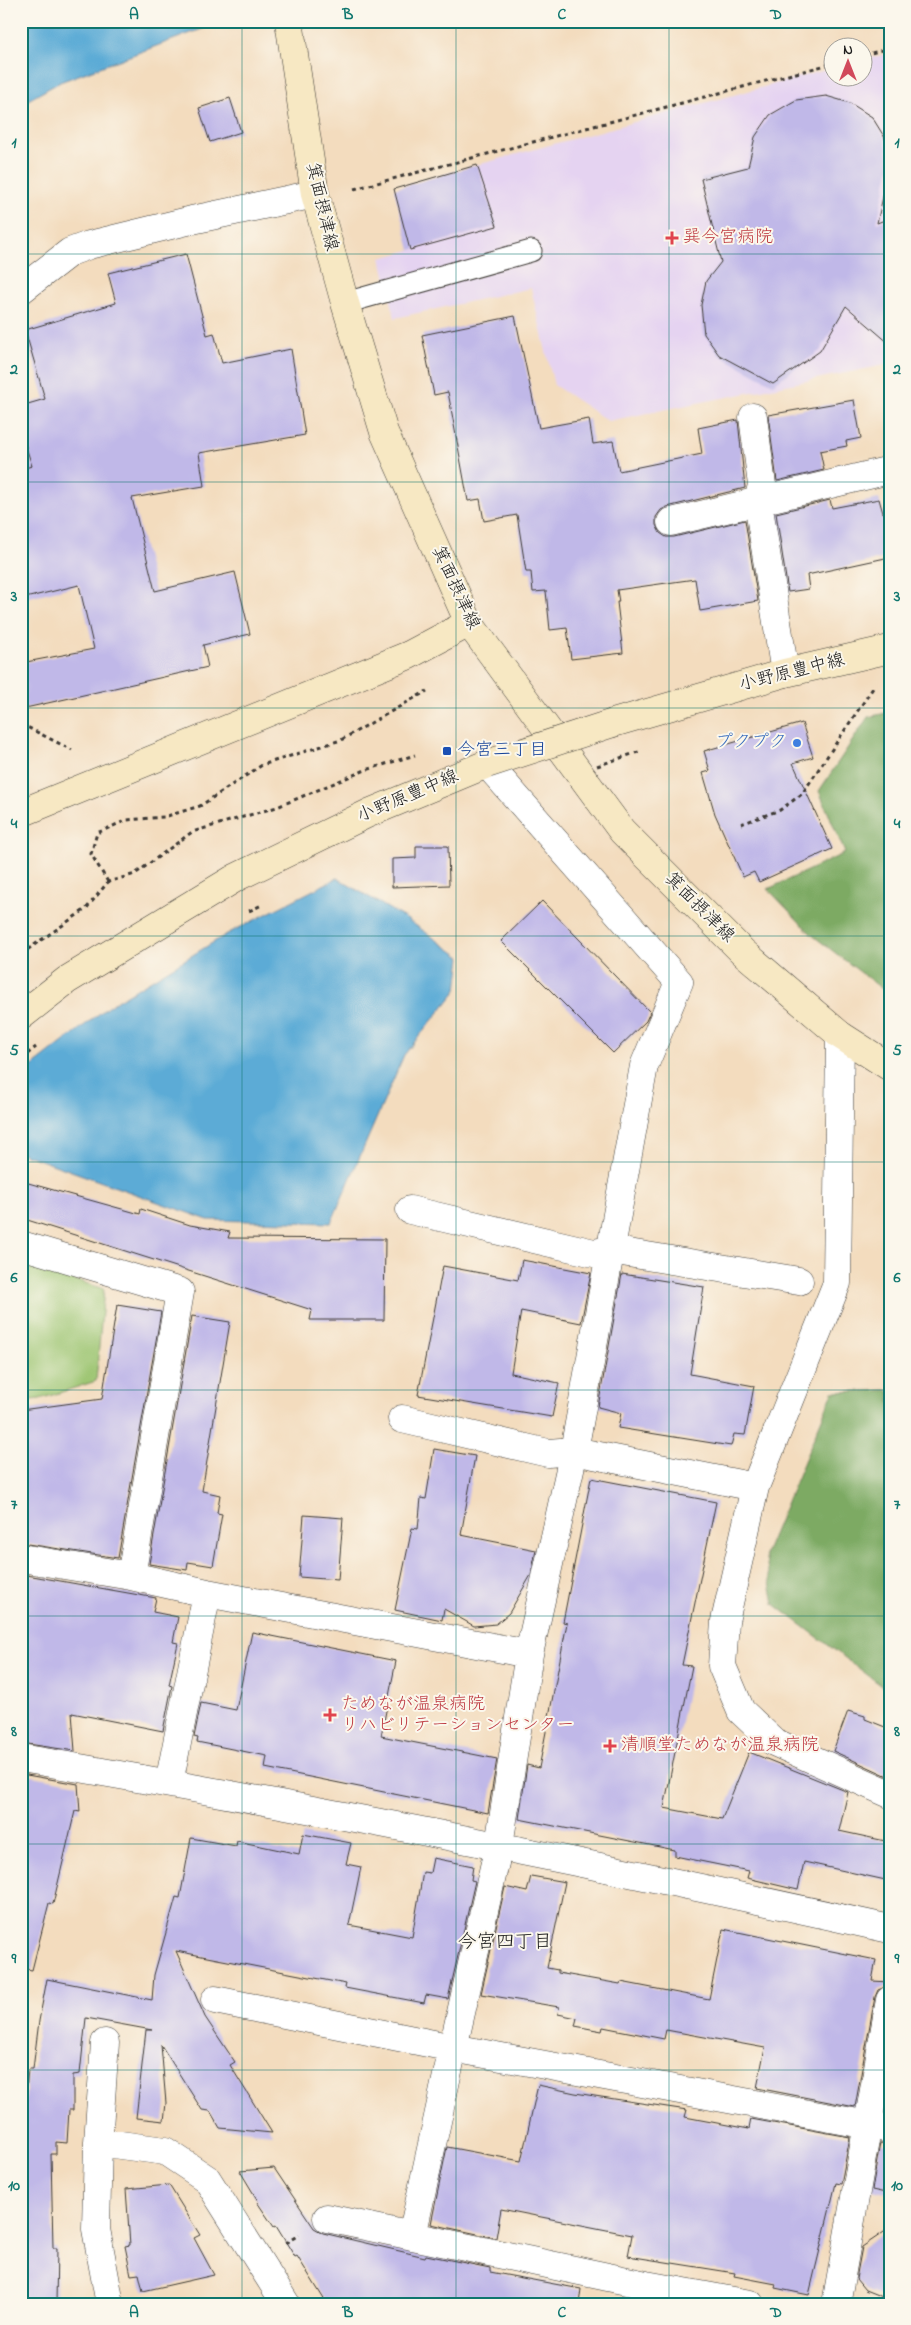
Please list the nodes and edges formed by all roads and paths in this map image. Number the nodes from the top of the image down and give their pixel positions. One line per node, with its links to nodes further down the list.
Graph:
1 (289, 21): 6 (street, 箕面摂津線)
2 (890, 48): 3 (path)
3 (874, 52)
4 (824, 66): 5 (path)
5 (354, 189)
6 (315, 194): 8 (street); 9 (street, 箕面摂津線)
7 (531, 251): 9 (lane)
8 (21, 290)
9 (344, 303): 14 (street, 箕面摂津線)
10 (753, 417): 12 (street)
11 (890, 470): 12 (street)
12 (758, 502): 13 (street); 16 (street)
13 (671, 522)
14 (469, 624): 23 (street); 30 (street, 箕面摂津線)
15 (890, 649): 16 (street, 小野原豊中線)
16 (785, 673): 22 (street, 小野原豊中線, bridge)
17 (873, 687): 24 (path)
18 (427, 691): 25 (path)
19 (21, 724): 20 (path)
20 (72, 750)
21 (416, 755): 25 (path)
22 (487, 764): 29 (street, 小野原豊中線); 36 (street)
23 (21, 813)
24 (741, 824)
25 (108, 882): 28 (path)
26 (269, 901): 27 (path)
27 (243, 914)
28 (21, 954)
29 (21, 1016)
30 (840, 1035): 33 (street, 箕面摂津線); 40 (street)
31 (41, 1043): 32 (path)
32 (21, 1059)
33 (890, 1067)
34 (410, 1210): 36 (street)
35 (21, 1245): 42 (street)
36 (610, 1250): 37 (street); 39 (street)
37 (799, 1281)
38 (402, 1419): 39 (street)
39 (574, 1451): 40 (street); 44 (street)
40 (756, 1487): 47 (street)
41 (21, 1558): 42 (street)
42 (131, 1576): 43 (street)
43 (207, 1593): 44 (street); 46 (street)
44 (529, 1654): 48 (street)
45 (21, 1758): 46 (street)
46 (169, 1783): 48 (street)
47 (890, 1794)
48 (499, 1846): 49 (street); 53 (street)
49 (890, 1929)
50 (215, 2000): 53 (street)
51 (890, 2000): 54 (street)
52 (105, 2043): 55 (street)
53 (452, 2048): 54 (street); 57 (street)
54 (878, 2126): 63 (street)
55 (98, 2142): 58 (street); 60 (street)
56 (328, 2218): 57 (street); 58 (path)
57 (412, 2236): 59 (street)
58 (258, 2259): 61 (street)
59 (645, 2294): 62 (street)
60 (110, 2304)
61 (286, 2304)
62 (750, 2304)
63 (836, 2304)

